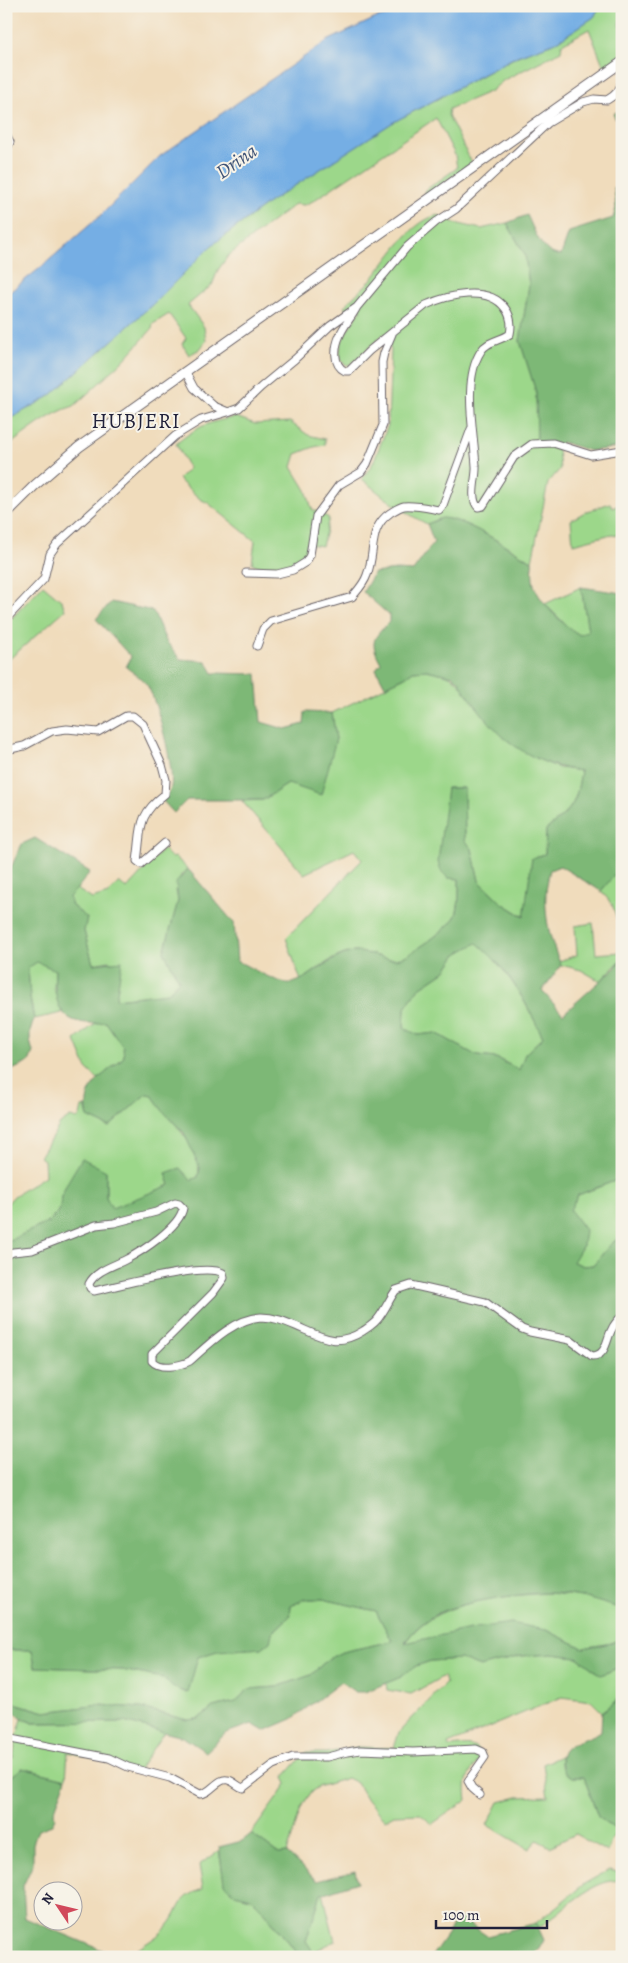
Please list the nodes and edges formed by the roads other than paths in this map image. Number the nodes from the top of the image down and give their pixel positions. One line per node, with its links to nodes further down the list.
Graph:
1 (622, 62): 3 (street)
2 (622, 82): 3 (street)
3 (546, 120): 6 (street); 8 (street)
4 (6, 134): 5 (street)
5 (6, 151)
6 (357, 307): 7 (street); 9 (street)
7 (394, 332): 10 (street); 13 (street)
8 (185, 371): 9 (street); 12 (street)
9 (228, 412): 14 (street)
10 (471, 429): 11 (street); 15 (street)
11 (622, 450)
12 (6, 514)
13 (246, 573)
14 (6, 618)
15 (257, 646)
16 (6, 750): 17 (street)
17 (165, 843)
18 (6, 1255): 19 (street)
19 (622, 1316)
20 (6, 1738): 21 (street)
21 (480, 1795)

